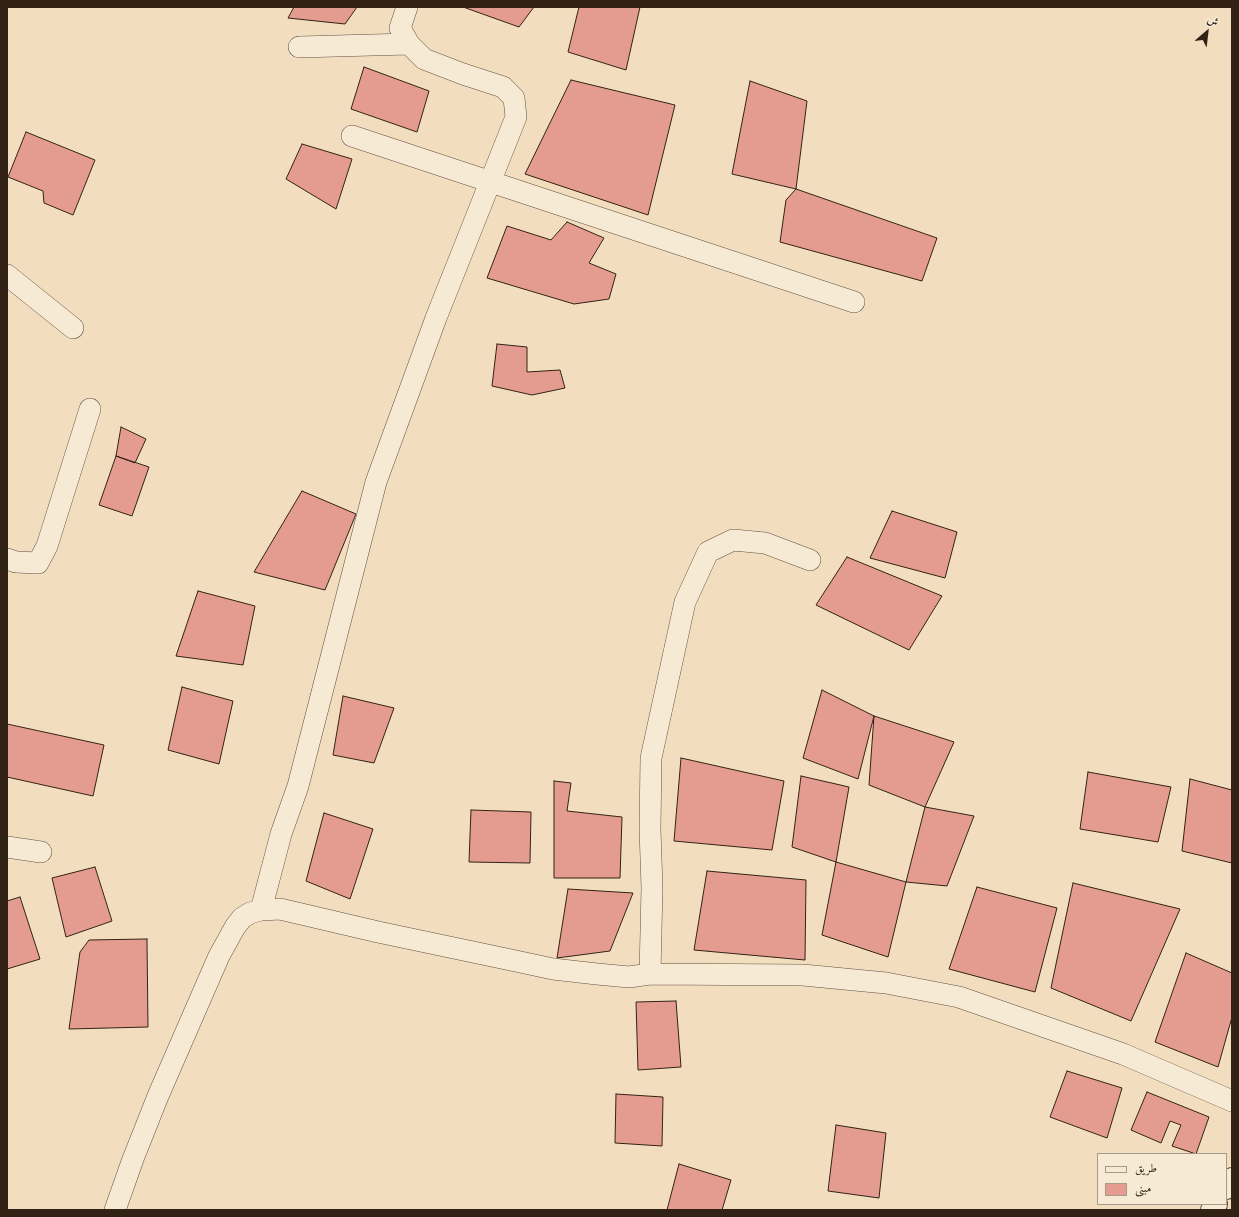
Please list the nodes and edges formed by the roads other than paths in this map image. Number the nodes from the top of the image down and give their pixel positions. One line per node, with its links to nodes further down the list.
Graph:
1 (406, 7): 2 (street)
2 (409, 44): 3 (street); 5 (street)
3 (300, 47)
4 (352, 136): 5 (street)
5 (490, 183): 7 (street); 14 (street)
6 (7, 274): 8 (street)
7 (854, 302)
8 (73, 328)
9 (90, 409): 10 (street)
10 (7, 559)
11 (810, 560): 15 (street)
12 (7, 846): 13 (street)
13 (41, 852)
14 (261, 910): 15 (street); 17 (street)
15 (650, 974): 16 (street)
16 (1232, 1101)
17 (115, 1210)

